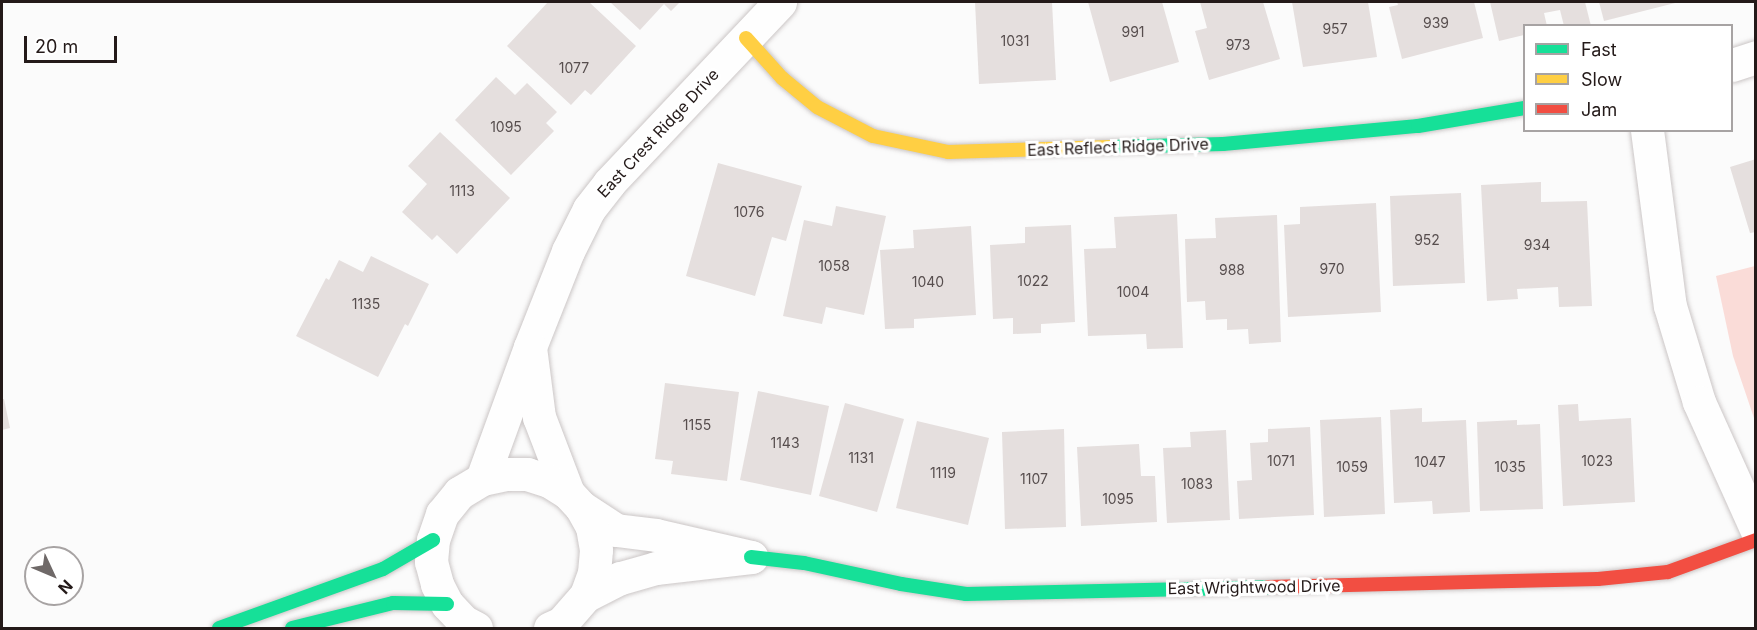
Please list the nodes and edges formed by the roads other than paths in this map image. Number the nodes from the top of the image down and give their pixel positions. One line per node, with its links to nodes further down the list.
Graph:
1 (780, 2): 2 (street, East Crest Ridge Drive)
2 (746, 38): 5 (street, East Reflect Ridge Drive); 7 (street, East Crest Ridge Drive)
3 (1755, 57): 4 (street)
4 (1733, 64)
5 (1523, 108)
6 (1647, 132): 10 (street)
7 (530, 347): 8 (street, East Crest Ridge Drive); 9 (street, East Crest Ridge Drive)
8 (483, 479): 9 (street, East Wrightwood Drive); 11 (street)
9 (575, 500): 13 (street, East Wrightwood Drive); 14 (street, East Crest Ridge Drive)
10 (1755, 529)
11 (433, 540): 15 (street); 17 (street)
12 (1755, 540): 13 (street, East Wrightwood Drive)
13 (751, 557): 14 (street, East Wrightwood Drive)
14 (586, 595): 16 (street)
15 (447, 604): 18 (street); 19 (street)
16 (558, 627)
17 (219, 628)
18 (291, 628)
19 (476, 628)

